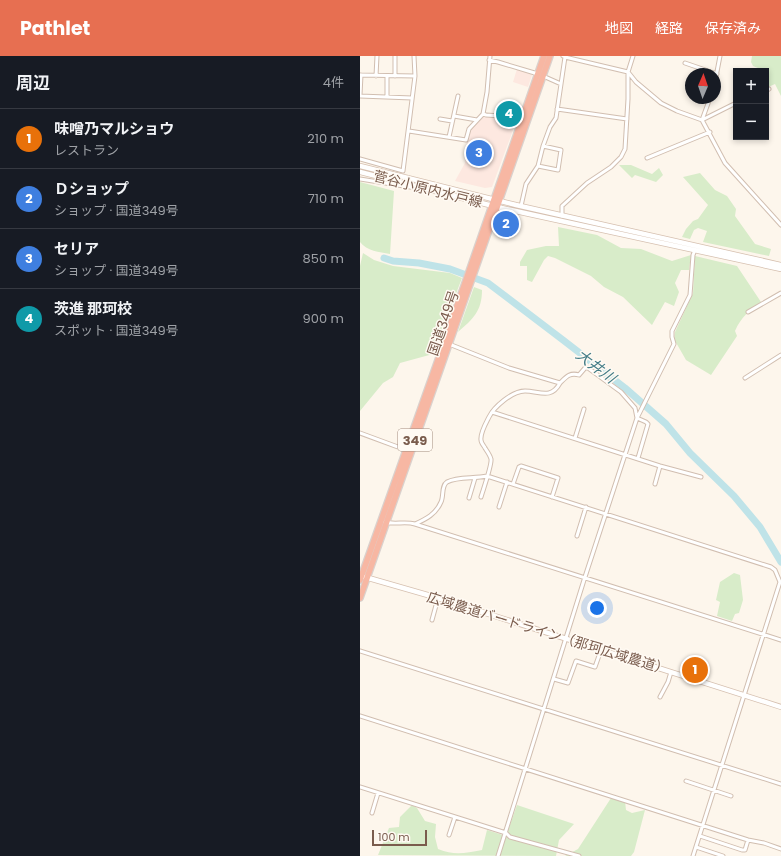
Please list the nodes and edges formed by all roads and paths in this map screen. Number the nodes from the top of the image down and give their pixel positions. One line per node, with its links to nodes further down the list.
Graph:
1 (377, 56): 17 (street)
2 (395, 56): 19 (street)
3 (414, 56): 20 (street)
4 (490, 56): 10 (street)
5 (544, 56): 16 (highway, 国道349号 / 349)
6 (550, 56): 16 (highway, 国道349号 / 349)
7 (633, 56): 14 (street)
8 (720, 56): 13 (street)
9 (564, 57): 14 (street); 21 (street)
10 (489, 60): 16 (street); 29 (street)
11 (685, 63): 12 (street)
12 (700, 68)
13 (718, 68)
14 (628, 72): 32 (street); 34 (street)
15 (360, 75): 17 (street); 22 (street)
16 (540, 75): 21 (street); 36 (highway, 国道349号 / 349); 50 (highway, 国道349号 / 349)
17 (376, 76): 18 (street)
18 (387, 76): 19 (street); 24 (street)
19 (395, 76): 20 (street)
20 (415, 76): 25 (street)
21 (561, 84): 28 (street)
22 (360, 96): 24 (street)
23 (458, 96): 30 (street)
24 (386, 97): 25 (street)
25 (412, 98): 37 (street)
26 (708, 104): 34 (street)
27 (734, 104): 34 (street)
28 (557, 109): 32 (street); 40 (street)
29 (483, 114): 33 (street); 36 (street)
30 (454, 116): 33 (street); 35 (street)
31 (440, 119): 35 (street)
32 (627, 119): 52 (street)
33 (477, 120): 39 (street)
34 (702, 120): 38 (street)
35 (452, 121): 39 (street)
36 (520, 123): 50 (highway, 国道349号 / 349)
37 (409, 131): 39 (street); 45 (street)
38 (710, 132): 41 (street); 53 (street)
39 (449, 137)
40 (543, 146): 44 (street); 44 (street)
41 (647, 158)
42 (360, 159): 45 (street)
43 (360, 166): 48 (street, 菅谷小原内水戸線)
44 (538, 166): 51 (street)
45 (403, 171): 48 (street)
46 (360, 172): 49 (street, 菅谷小原内水戸線)
47 (360, 178): 49 (street)
48 (408, 178): 50 (street, 菅谷小原内水戸線)
49 (424, 188): 50 (street, 菅谷小原内水戸線)
50 (495, 203): 51 (street); 54 (street); 57 (highway, 国道349号 / 349)
51 (522, 206): 52 (street)
52 (562, 216): 54 (street)
53 (781, 225)
54 (697, 248): 55 (street); 56 (street); 66 (street)
55 (781, 265)
56 (781, 269)
57 (468, 281): 60 (highway, 国道349号 / 349); 69 (highway, 国道349号 / 349)
58 (781, 293): 59 (street)
59 (748, 312)
60 (449, 344): 63 (street); 85 (highway, 国道349号 / 349)
61 (781, 355): 62 (street)
62 (745, 378)
63 (560, 383): 65 (street); 66 (street)
64 (584, 409): 68 (street)
65 (492, 412): 68 (street); 73 (street)
66 (637, 418): 70 (street); 71 (street)
67 (360, 434): 69 (street)
68 (575, 438): 70 (street)
69 (406, 450): 85 (highway, 国道349号 / 349)
70 (625, 454): 71 (street); 84 (street)
71 (638, 458): 72 (street)
72 (660, 466): 74 (street); 78 (street)
73 (487, 476): 75 (street); 76 (street); 79 (street)
74 (701, 477)
75 (476, 478): 81 (street); 86 (street)
76 (507, 482): 77 (street); 82 (street)
77 (513, 484): 80 (street); 80 (street)
78 (655, 484)
79 (481, 497)
80 (552, 497): 83 (street)
81 (470, 498)
82 (499, 507)
83 (586, 507): 84 (street); 87 (street)
84 (606, 514): 89 (street); 91 (street)
85 (384, 521): 86 (street); 88 (highway, 国道349号 / 349)
86 (415, 524): 89 (street)
87 (577, 536)
88 (362, 577): 93 (highway, 国道349号 / 349); 94 (street, 広域農道バードライン（那珂広域農道）)
89 (585, 579): 96 (street); 97 (street)
90 (781, 586): 91 (street)
91 (777, 590): 92 (street); 96 (street)
92 (781, 592)
93 (360, 598)
94 (438, 598): 95 (street); 97 (street, 広域農道バードライン（那珂広域農道）)
95 (432, 620)
96 (763, 634): 98 (street); 103 (street)
97 (567, 639): 99 (street, 広域農道バードライン（那珂広域農道）); 102 (street)
98 (781, 640)
99 (602, 650): 101 (street, 広域農道バードライン（那珂広域農道）); 102 (street)
100 (360, 651): 106 (street)
101 (671, 672): 103 (street, 広域農道バードライン（那珂広域農道）); 104 (street)
102 (554, 679): 106 (street)
103 (744, 695): 105 (street, 広域農道バードライン（那珂広域農道）); 108 (street)
104 (660, 697)
105 (781, 707)
106 (545, 709): 108 (street); 109 (street)
107 (360, 716): 109 (street)
108 (722, 765): 111 (street); 113 (street)
109 (526, 768): 118 (street); 119 (street)
110 (686, 780): 113 (street)
111 (781, 784)
112 (360, 787): 114 (street)
113 (714, 790): 115 (street); 118 (street)
114 (378, 792): 116 (street); 117 (street)
115 (731, 796)
116 (372, 813)
117 (455, 817): 119 (street); 120 (street)
118 (703, 825): 121 (street); 122 (street)
119 (506, 833): 125 (street); 126 (street)
120 (449, 835)
121 (700, 836): 122 (street); 123 (street)
122 (748, 840): 124 (street)
123 (696, 847): 127 (street); 128 (street)
124 (781, 848)
125 (498, 856)
126 (579, 856)
127 (693, 856)
128 (723, 856)

